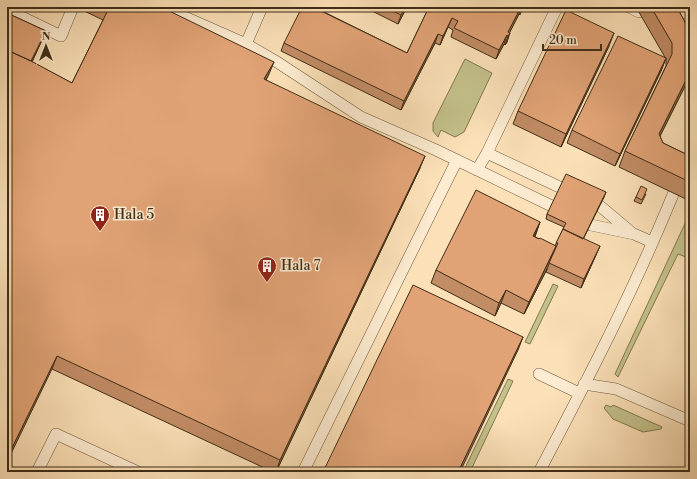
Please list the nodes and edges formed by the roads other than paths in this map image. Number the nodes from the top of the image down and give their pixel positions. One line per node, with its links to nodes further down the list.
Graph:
1 (73, 7): 5 (lane)
2 (162, 7): 8 (lane)
3 (262, 7): 8 (lane)
4 (557, 7): 9 (lane)
5 (7, 10)
6 (670, 20): 7 (lane)
7 (690, 26)
8 (246, 44): 10 (lane)
9 (487, 153): 11 (lane); 13 (lane)
10 (457, 160): 11 (lane); 20 (lane)
11 (477, 170): 13 (lane)
12 (674, 192): 14 (lane)
13 (634, 234): 14 (lane)
14 (652, 242): 16 (lane)
15 (539, 374): 16 (lane)
16 (581, 389): 17 (lane); 21 (lane)
17 (690, 421)
18 (37, 472): 19 (lane)
19 (138, 472)
20 (303, 472)
21 (539, 472)

